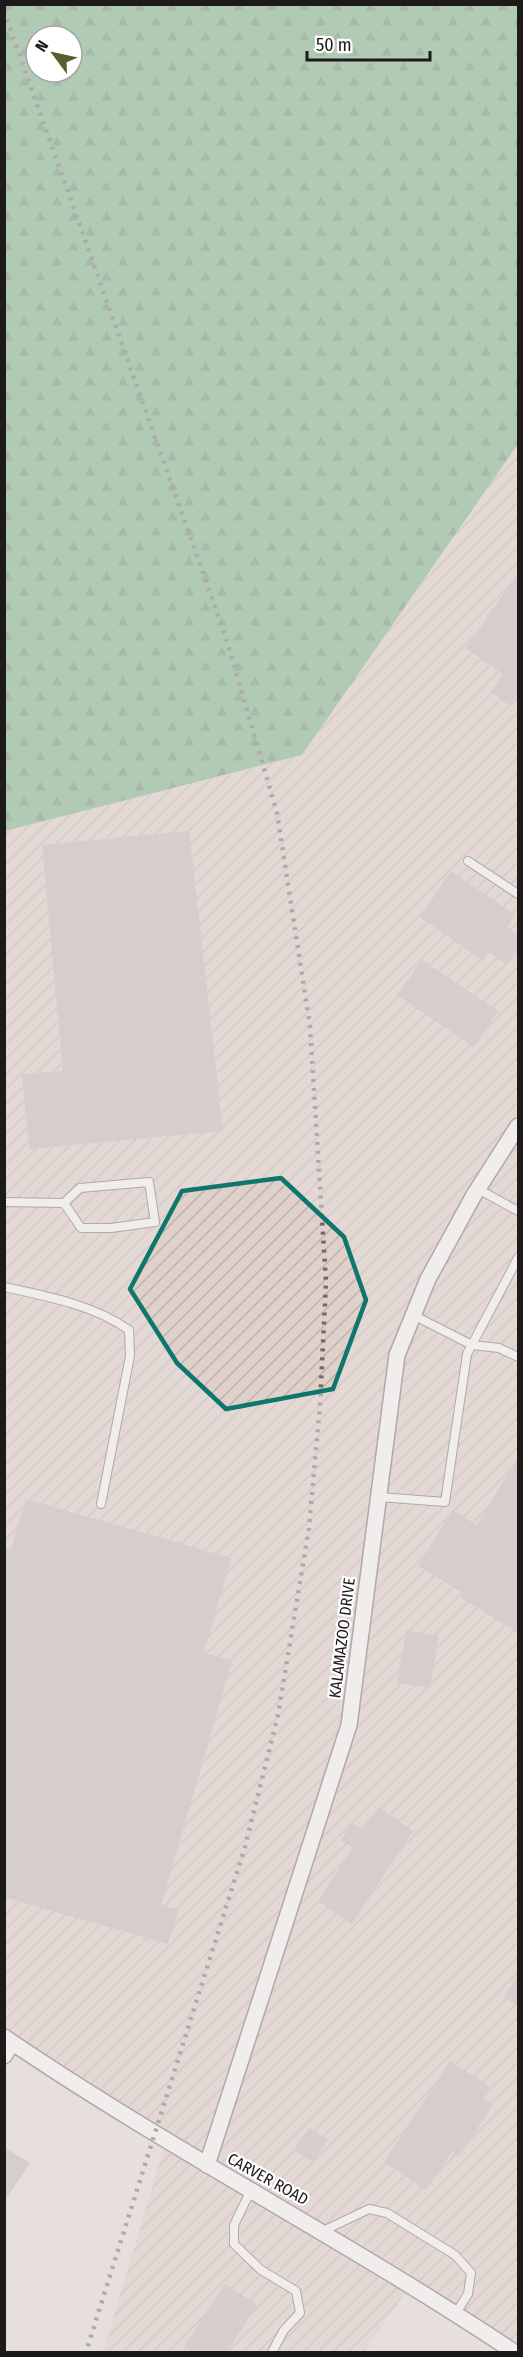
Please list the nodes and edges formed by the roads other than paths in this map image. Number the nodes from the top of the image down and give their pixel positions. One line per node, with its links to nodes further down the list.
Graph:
1 (468, 861): 2 (lane)
2 (519, 894)
3 (519, 1126): 4 (street, KALAMAZOO DRIVE)
4 (478, 1189): 7 (lane); 10 (street, KALAMAZOO DRIVE)
5 (4, 1202): 6 (lane)
6 (64, 1203): 6 (lane)
7 (519, 1211)
8 (519, 1258): 11 (lane)
9 (4, 1287): 14 (lane)
10 (413, 1315): 11 (lane); 13 (street, KALAMAZOO DRIVE)
11 (472, 1345): 12 (lane); 13 (lane)
12 (519, 1357)
13 (379, 1497): 16 (street, KALAMAZOO DRIVE)
14 (101, 1504)
15 (7, 2045): 16 (street, CARVER ROAD)
16 (207, 2165): 17 (street, CARVER ROAD)
17 (250, 2190): 18 (street, CARVER ROAD); 20 (lane)
18 (323, 2232): 19 (street, CARVER ROAD); 19 (lane)
19 (456, 2313): 21 (street, CARVER ROAD)
20 (272, 2352)
21 (514, 2352)

